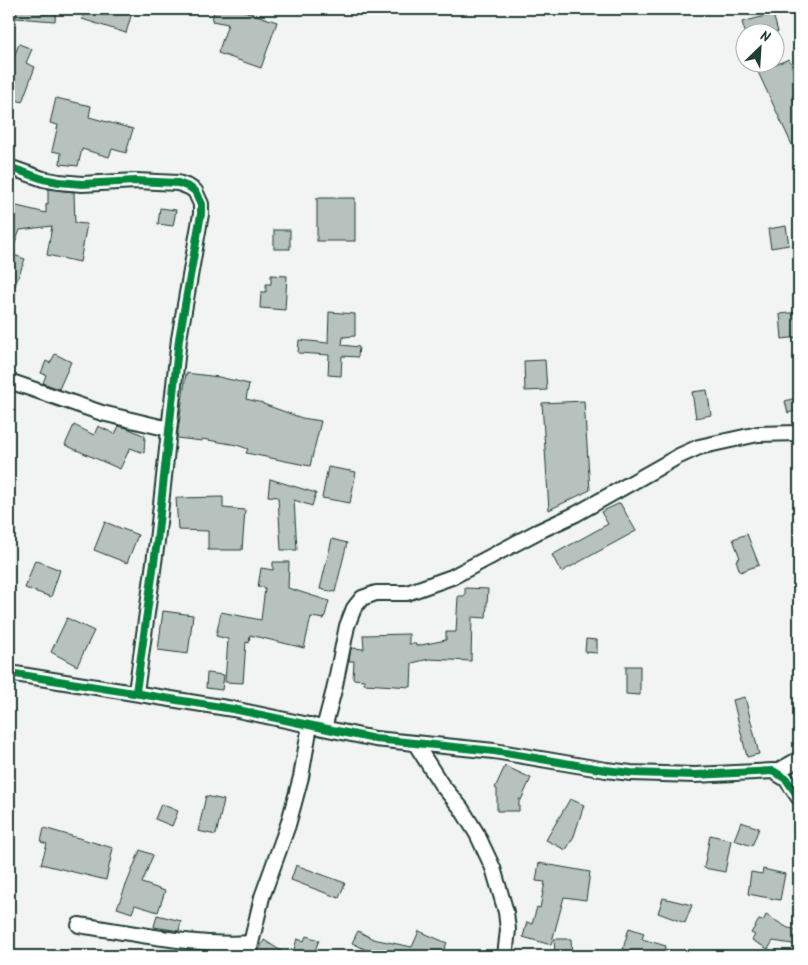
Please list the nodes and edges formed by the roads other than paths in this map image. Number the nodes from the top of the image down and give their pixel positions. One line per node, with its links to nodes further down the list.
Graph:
1 (9, 166): 3 (street)
2 (9, 381): 3 (street)
3 (169, 429): 6 (street)
4 (799, 433): 7 (street)
5 (9, 673): 6 (street)
6 (136, 692): 7 (street)
7 (317, 726): 8 (street); 13 (street)
8 (415, 743): 10 (street); 14 (street)
9 (799, 759): 10 (street)
10 (776, 772): 11 (street)
11 (799, 798)
12 (79, 925): 13 (street)
13 (250, 950)
14 (505, 956)

